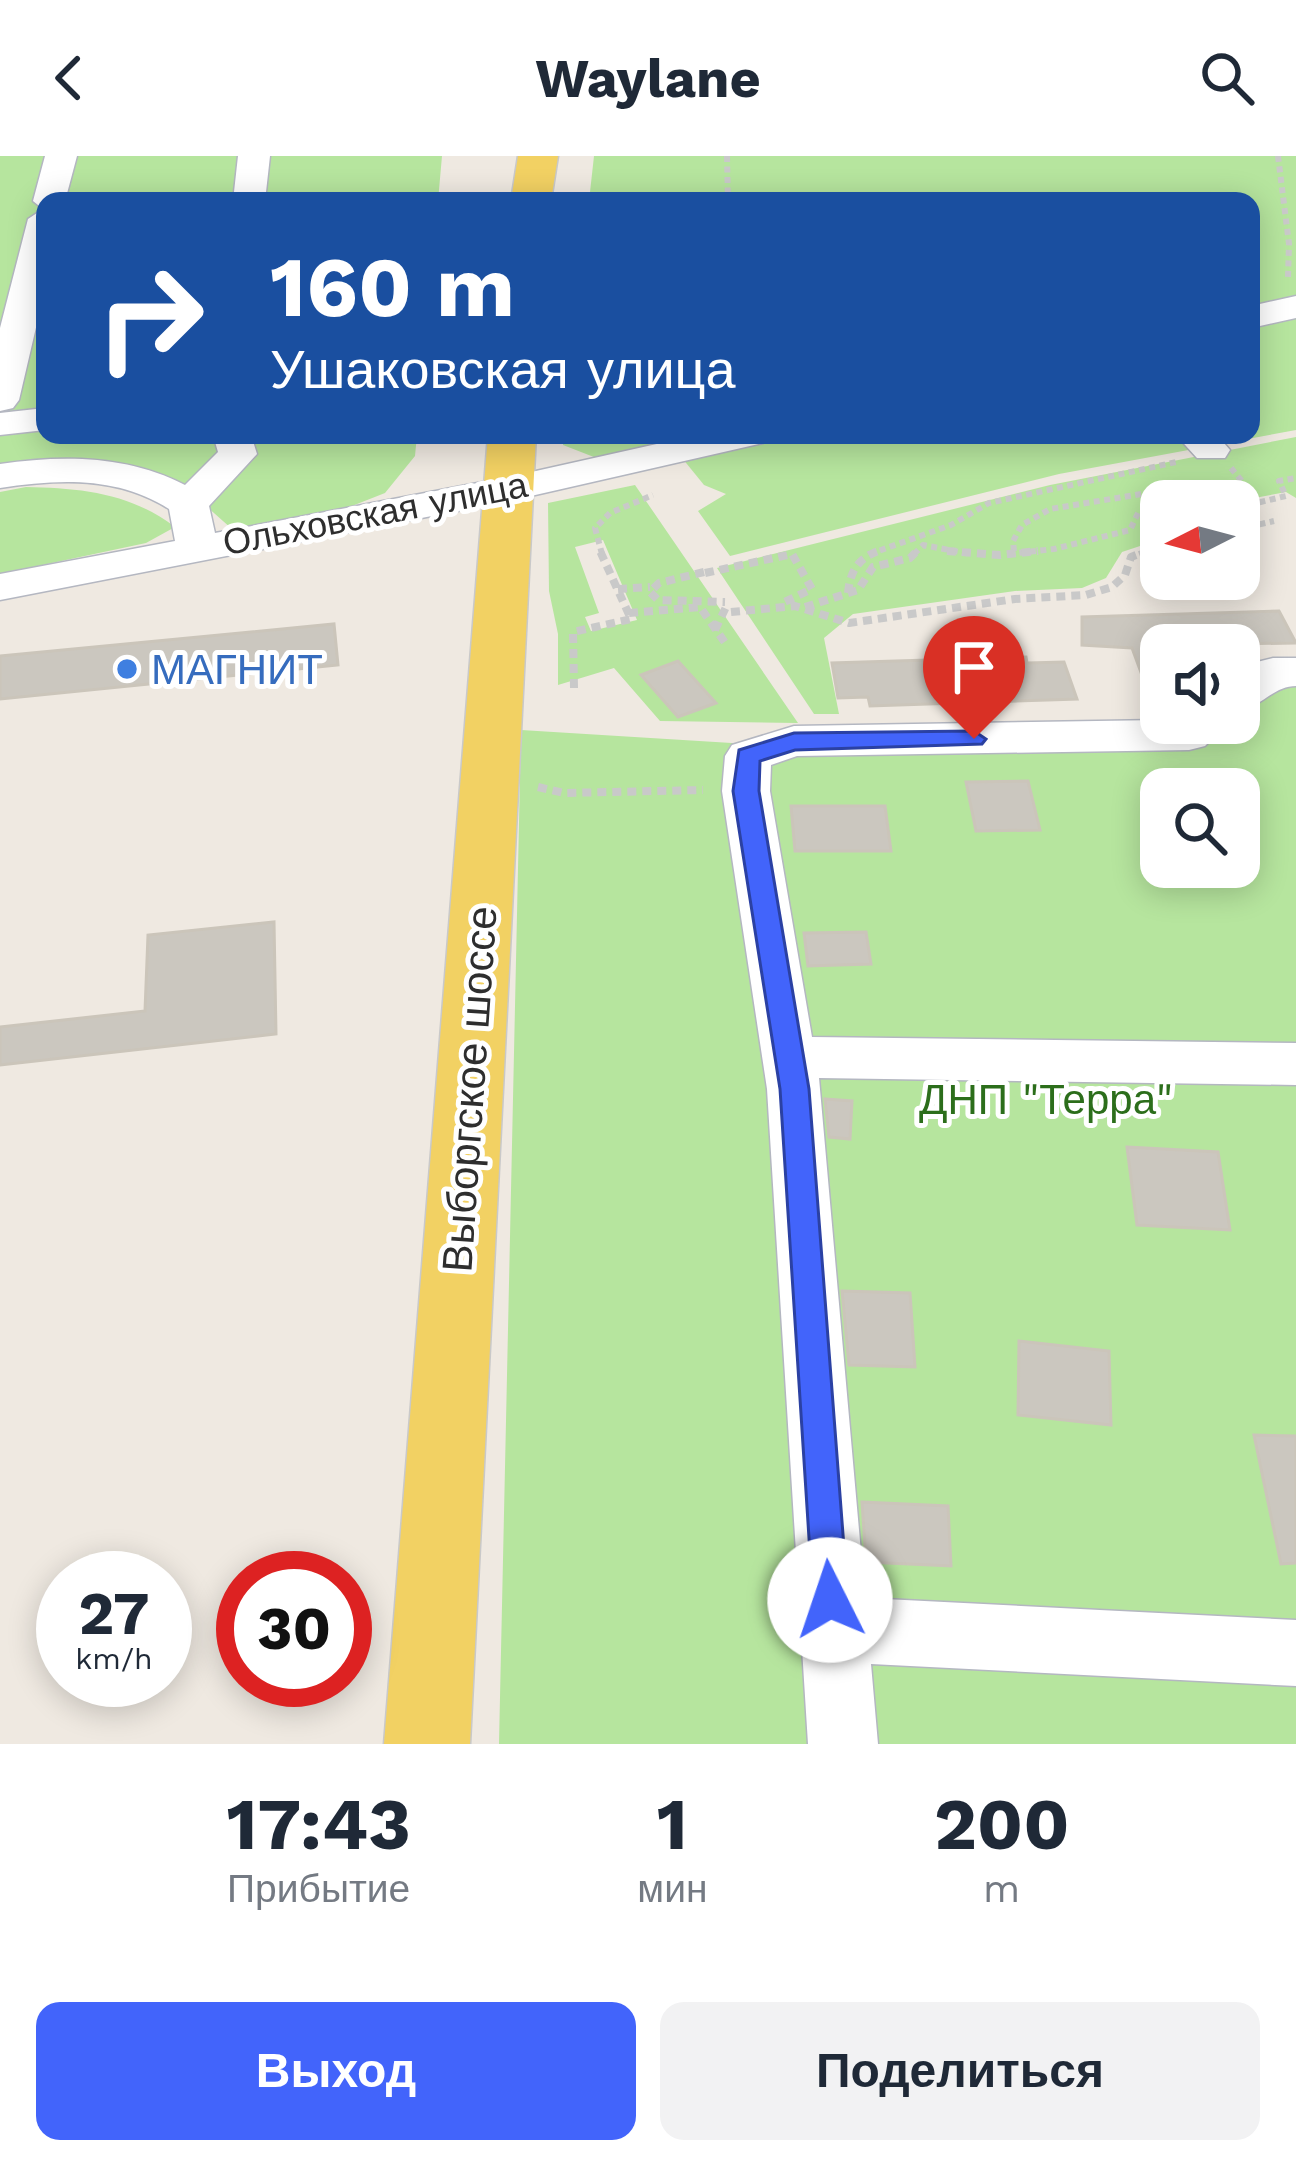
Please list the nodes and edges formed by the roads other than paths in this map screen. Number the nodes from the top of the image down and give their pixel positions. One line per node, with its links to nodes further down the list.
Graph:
1 (61, 156): 5 (street)
2 (254, 156): 6 (street)
3 (522, 156): 7 (main road)
4 (538, 156): 8 (main road)
5 (52, 192)
6 (250, 192)
7 (526, 192)
8 (529, 192)
9 (36, 255): 12 (street)
10 (1291, 308): 11 (street)
11 (1260, 315)
12 (0, 400)
13 (36, 420): 14 (street)
14 (0, 424)
15 (235, 444): 20 (street)
16 (512, 444): 19 (main road, Выборгское шоссе)
17 (709, 444): 19 (street, Ольховская улица)
18 (0, 476): 20 (street)
19 (509, 489): 21 (street, Ольховская улица); 30 (main road, Выборгское шоссе)
20 (188, 504): 21 (street)
21 (197, 547): 22 (street, Ольховская улица)
22 (0, 587)
23 (1296, 672): 24 (street)
24 (1260, 682)
25 (1140, 736): 26 (street)
26 (788, 1057): 27 (street); 28 (street)
27 (1296, 1064)
28 (834, 1629): 29 (street); 31 (street)
29 (1296, 1653)
30 (427, 1744)
31 (843, 1744)

